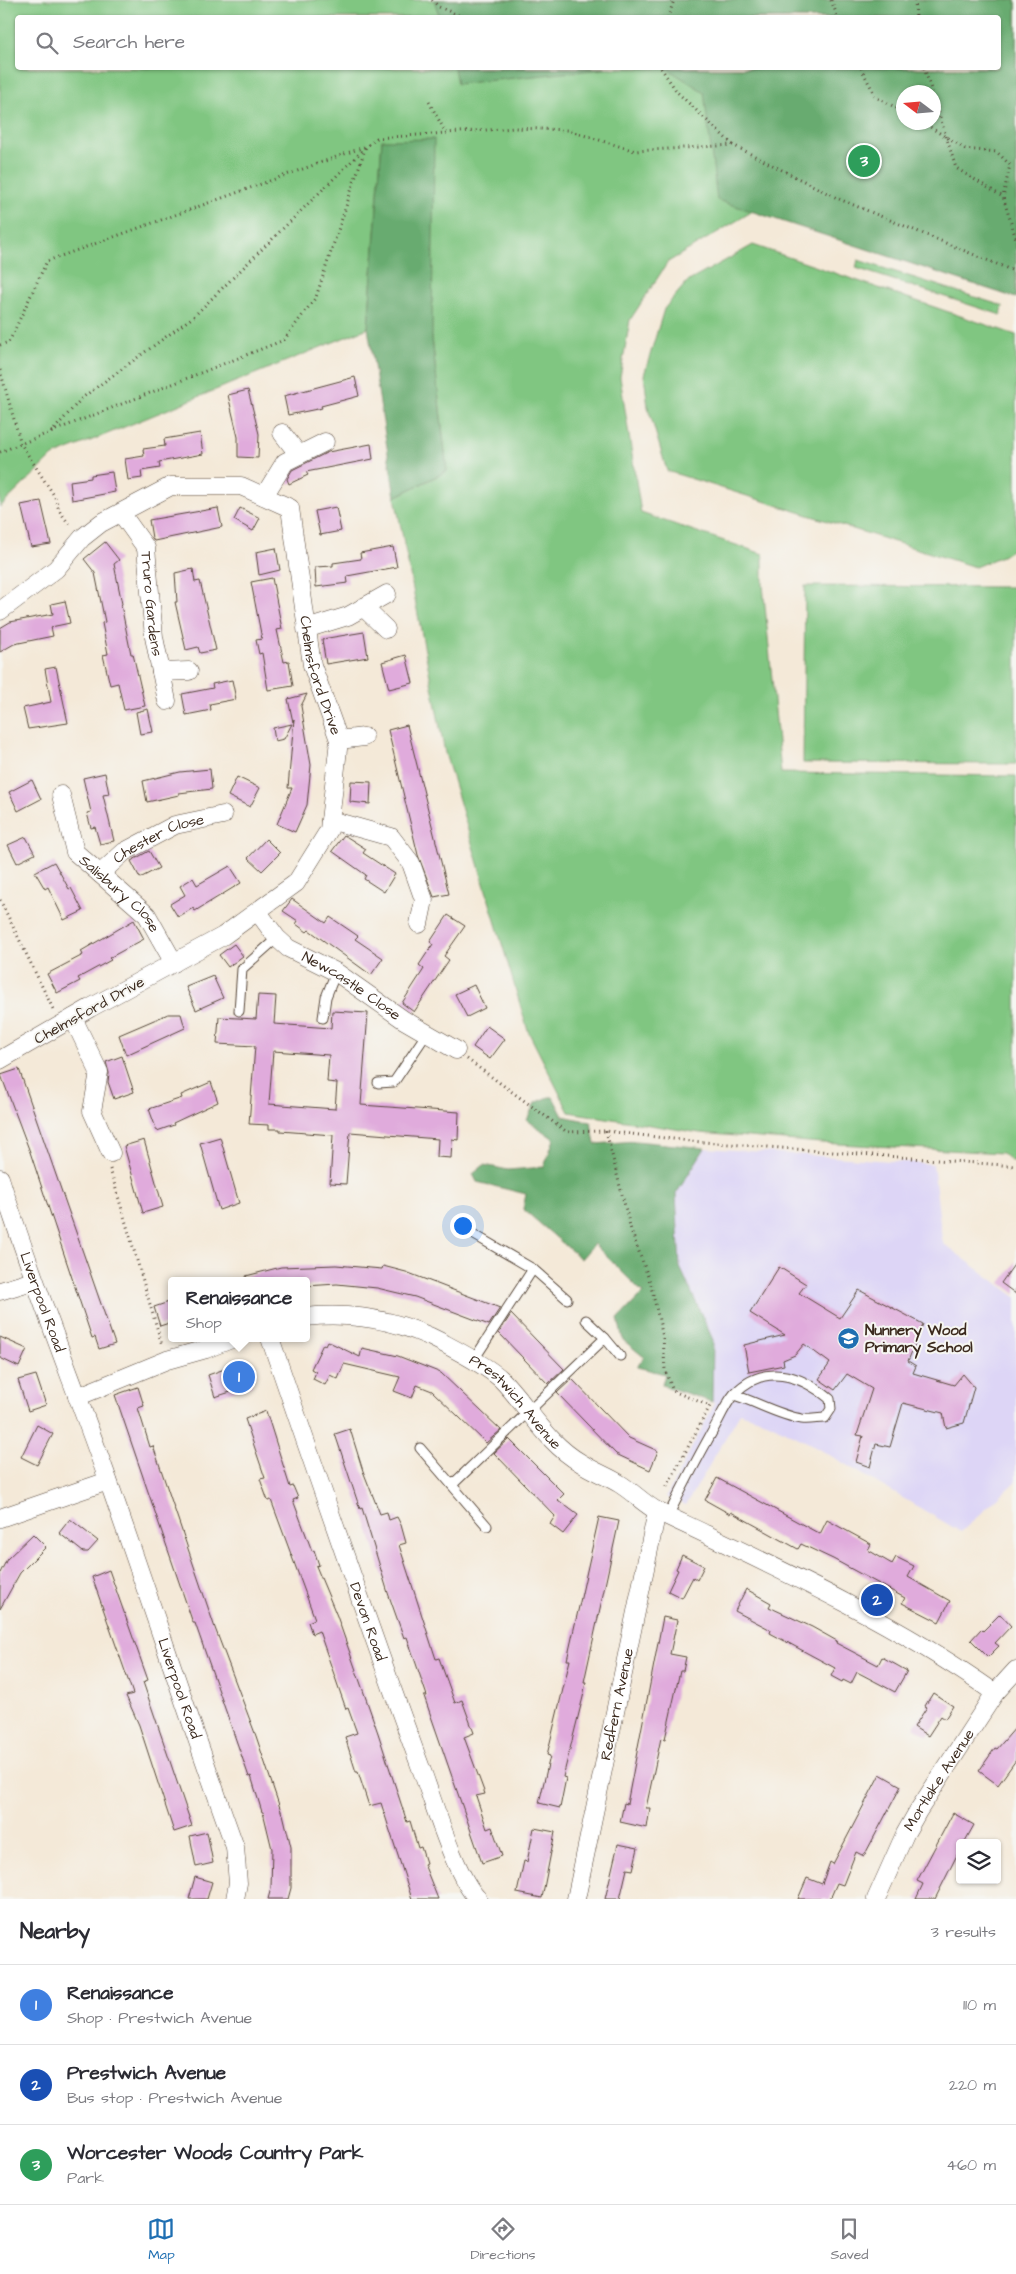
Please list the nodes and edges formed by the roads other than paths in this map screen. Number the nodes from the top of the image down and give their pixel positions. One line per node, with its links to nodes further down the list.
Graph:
1 (282, 433): 3 (street)
2 (325, 442): 3 (street)
3 (299, 455): 4 (street)
4 (264, 496): 5 (street, Chelmsford Drive); 9 (street, Chelmsford Drive)
5 (121, 512): 8 (street, Chelmsford Drive); 12 (street, Truro Gardens)
6 (387, 594): 7 (street)
7 (364, 608): 9 (street); 10 (street)
8 (0, 611)
9 (306, 629): 15 (street, Chelmsford Drive)
10 (386, 629)
11 (189, 671): 12 (street, Truro Gardens)
12 (161, 672): 13 (street, Truro Gardens)
13 (167, 701)
14 (364, 737): 15 (street)
15 (339, 740): 18 (street, Chelmsford Drive)
16 (61, 795): 19 (street, Salisbury Close)
17 (223, 815): 19 (street, Chester Close)
18 (330, 820): 20 (street, Chelmsford Drive); 21 (street)
19 (100, 874): 23 (street, Salisbury Close)
20 (258, 912): 22 (street, Newcastle Close); 23 (street, Chelmsford Drive)
21 (419, 924)
22 (277, 938): 24 (street, Newcastle Close); 25 (lane)
23 (174, 963): 27 (street, Chelmsford Drive)
24 (336, 972): 26 (lane); 28 (street, Newcastle Close)
25 (239, 1011)
26 (323, 1018)
27 (67, 1022): 30 (street, Chelmsford Drive); 32 (street)
28 (426, 1033): 29 (street, Newcastle Close); 31 (lane)
29 (456, 1050)
30 (0, 1060)
31 (378, 1083)
32 (110, 1160)
33 (0, 1178): 36 (street, Liverpool Road)
34 (466, 1230): 35 (lane)
35 (532, 1269): 38 (lane); 45 (lane)
36 (33, 1281): 37 (street); 47 (street, Liverpool Road)
37 (0, 1291)
38 (567, 1299)
39 (310, 1317): 45 (street, Prestwich Avenue)
40 (586, 1320): 41 (lane)
41 (605, 1338): 44 (lane); 48 (lane)
42 (224, 1342): 47 (street)
43 (271, 1342): 58 (street, Devon Road)
44 (620, 1356)
45 (473, 1361): 48 (street, Prestwich Avenue)
46 (734, 1395): 46 (lane); 52 (lane)
47 (77, 1397): 50 (street, Liverpool Road)
48 (528, 1411): 51 (lane); 52 (street, Prestwich Avenue)
49 (420, 1448): 51 (lane)
50 (108, 1480): 53 (street); 57 (street, Liverpool Road)
51 (452, 1485): 54 (lane)
52 (663, 1513): 56 (street, Prestwich Avenue); 59 (street, Redfern Avenue)
53 (0, 1518)
54 (487, 1526)
55 (1016, 1670): 56 (street, Mortlake Avenue)
56 (995, 1693): 60 (street, Mortlake Avenue)
57 (235, 1899)
58 (478, 1899)
59 (576, 1899)
60 (876, 1899)

